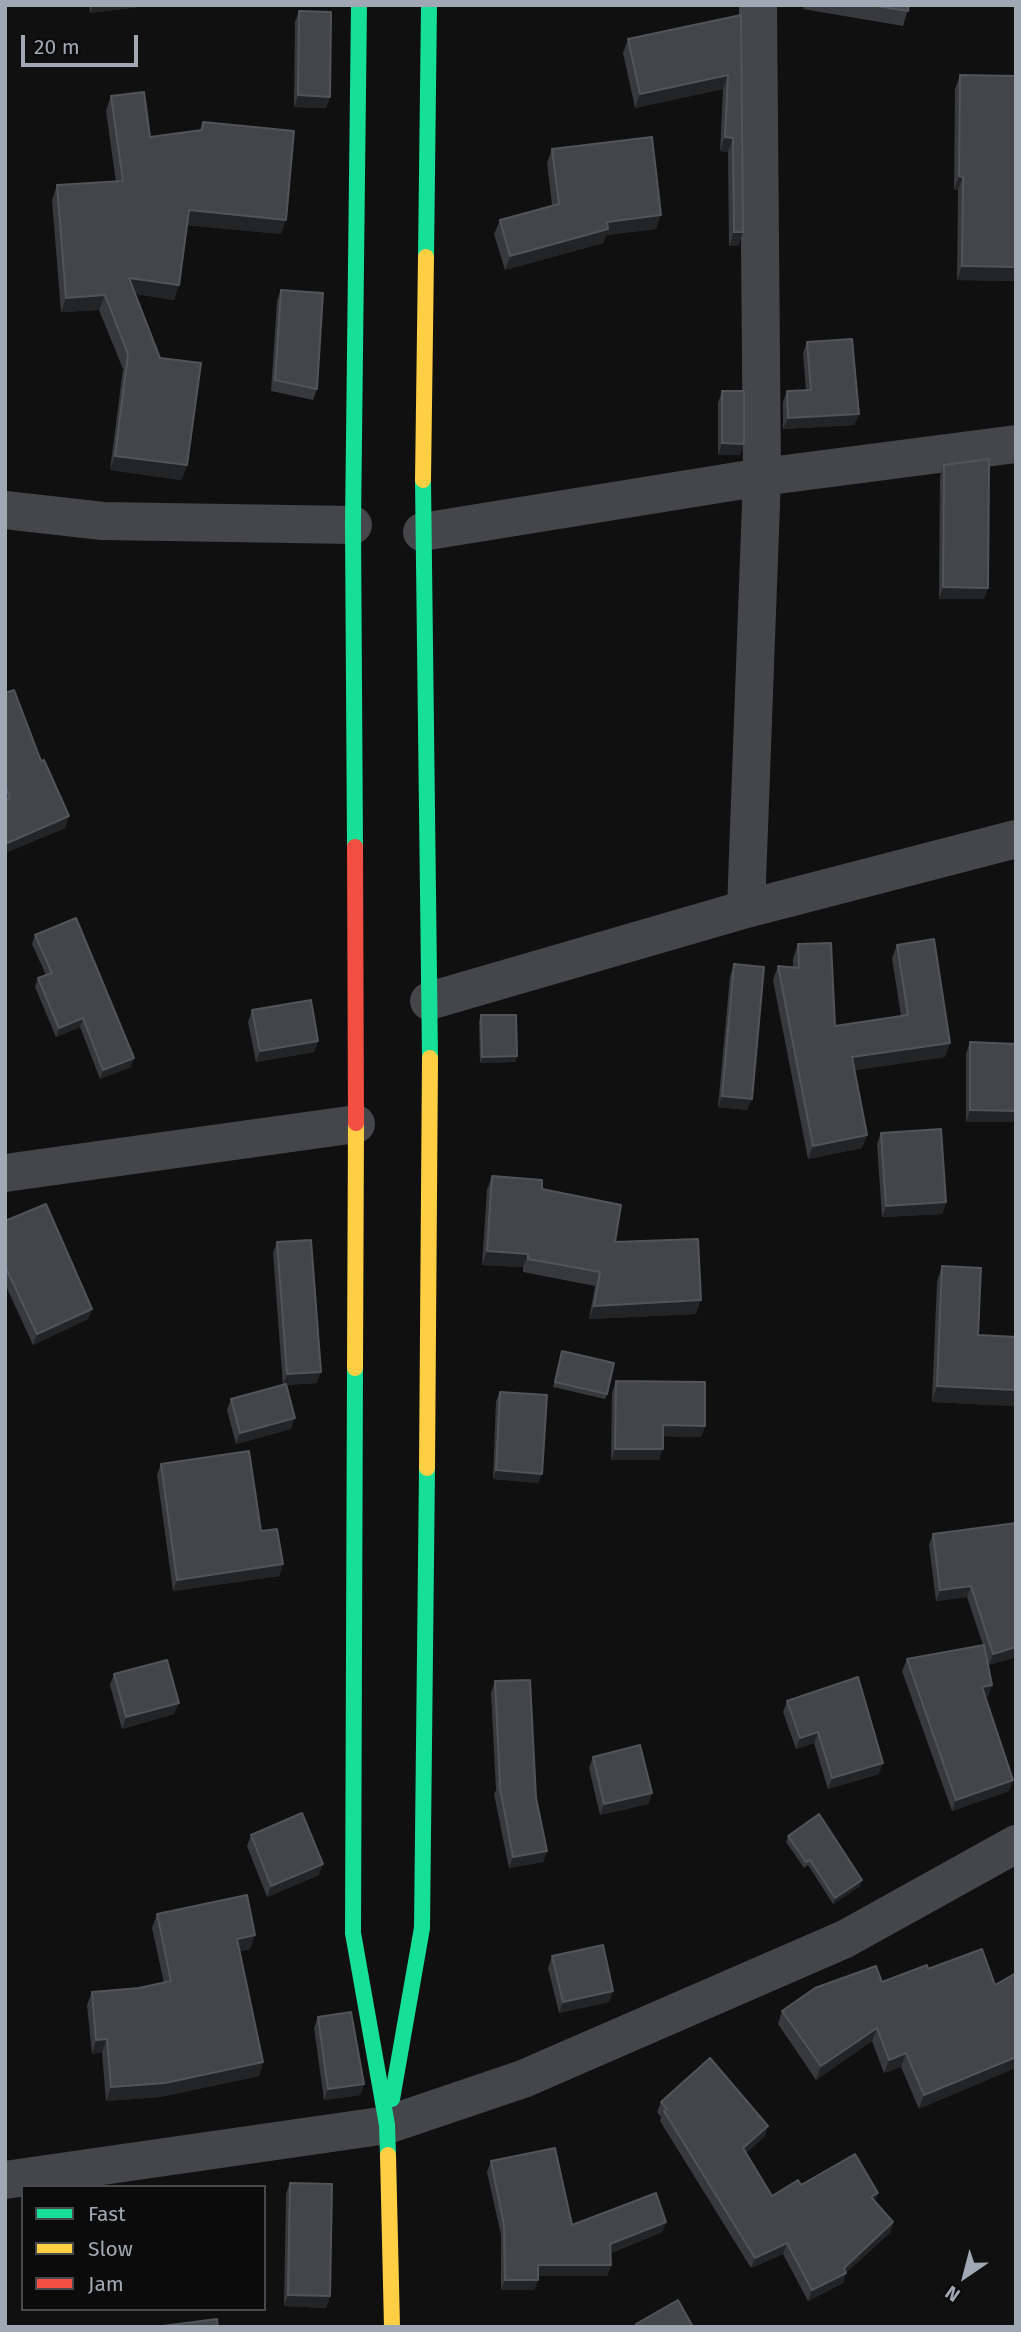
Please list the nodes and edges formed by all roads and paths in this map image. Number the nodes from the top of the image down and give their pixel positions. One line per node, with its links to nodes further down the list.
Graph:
1 (359, 5): 7 (main road)
2 (429, 5): 8 (main road)
3 (758, 5): 5 (street)
4 (1016, 444): 5 (street)
5 (762, 477): 8 (street); 10 (street)
6 (5, 510): 7 (street)
7 (353, 525): 12 (main road)
8 (422, 532): 11 (main road)
9 (1016, 839): 10 (street)
10 (746, 909): 11 (street)
11 (429, 1001): 15 (main road)
12 (356, 1124): 13 (street); 15 (main road)
13 (5, 1173)
14 (1016, 1844): 15 (street)
15 (387, 2125): 16 (street); 17 (main road)
16 (5, 2180)
17 (392, 2327)

